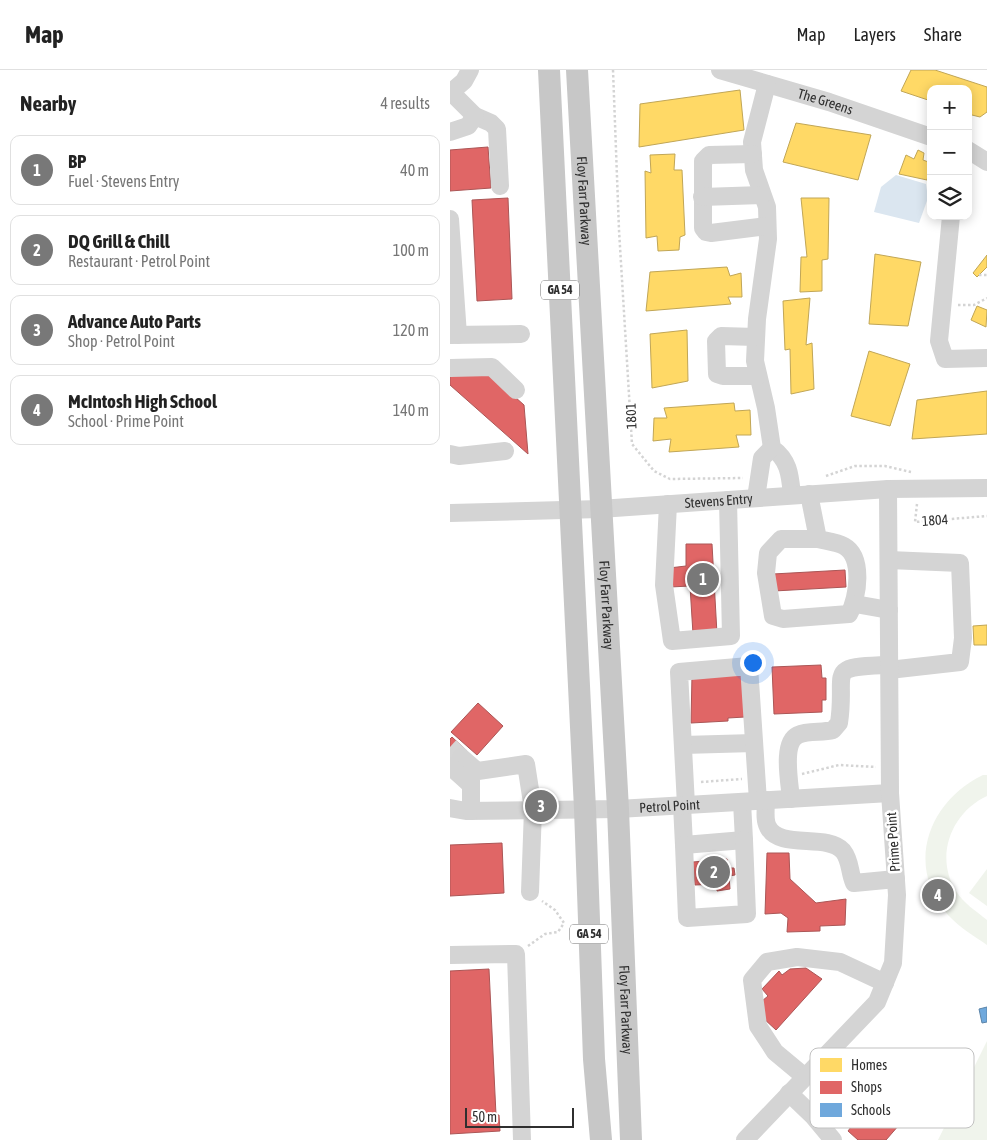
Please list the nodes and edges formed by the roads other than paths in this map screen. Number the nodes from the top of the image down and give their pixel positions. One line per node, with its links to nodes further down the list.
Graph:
1 (470, 70): 6 (street)
2 (549, 70): 36 (main road, Floy Farr Parkway / GA 54)
3 (577, 70): 35 (main road, Floy Farr Parkway / GA 54)
4 (720, 70): 5 (street, The Greens)
5 (767, 84): 9 (street, The Greens); 10 (street)
6 (451, 92): 7 (street)
7 (475, 116): 8 (street); 13 (street)
8 (450, 132)
9 (927, 136)
10 (753, 154): 14 (street); 15 (street)
11 (972, 154): 12 (street)
12 (987, 162)
13 (500, 186)
14 (762, 194): 15 (street); 18 (street)
15 (702, 196): 18 (street)
16 (450, 219): 20 (street)
17 (951, 220): 22 (street)
18 (768, 226): 21 (street)
19 (521, 334): 20 (street)
20 (454, 335)
21 (756, 337): 24 (street); 24 (street)
22 (987, 358)
23 (450, 368): 25 (street)
24 (758, 376): 26 (street)
25 (516, 390)
26 (772, 448): 31 (street); 32 (street)
27 (505, 451): 28 (street)
28 (450, 454)
29 (987, 488): 30 (street, Stevens Entry)
30 (888, 489): 31 (street, Stevens Entry); 39 (street, Prime Point)
31 (800, 495): 32 (street, Stevens Entry); 38 (street)
32 (756, 498): 33 (street, Stevens Entry)
33 (728, 500): 34 (street, Stevens Entry); 34 (street)
34 (668, 504): 35 (street, Stevens Entry)
35 (600, 509): 36 (street, Stevens Entry); 54 (main road, Floy Farr Parkway / GA 54)
36 (570, 510): 37 (street, Stevens Entry); 53 (main road, Floy Farr Parkway / GA 54)
37 (450, 513)
38 (818, 539): 40 (street); 40 (street)
39 (888, 560): 41 (street, Prime Point); 42 (street)
40 (855, 604): 41 (street)
41 (889, 610): 42 (street, Prime Point)
42 (889, 667): 47 (street, Prime Point); 48 (street)
43 (754, 744): 44 (street); 44 (street); 49 (street)
44 (683, 745): 50 (street)
45 (456, 761): 46 (street)
46 (474, 778): 52 (street); 55 (street)
47 (890, 793): 48 (street, Petrol Point); 58 (street, Prime Point)
48 (791, 799): 49 (street, Petrol Point)
49 (755, 801): 50 (street, Petrol Point); 56 (street); 58 (street)
50 (684, 805): 54 (street, Petrol Point); 57 (street)
51 (450, 808): 55 (street, Petrol Point)
52 (533, 809): 53 (street, Petrol Point); 55 (street, Petrol Point); 59 (street)
53 (585, 809): 54 (street, Petrol Point); 68 (main road, Floy Farr Parkway / GA 54)
54 (618, 809): 70 (main road, Floy Farr Parkway / GA 54)
55 (471, 811)
56 (744, 840): 57 (street); 57 (street)
57 (684, 845)
58 (896, 879): 61 (street, Prime Point)
59 (530, 892)
60 (450, 955): 69 (street)
61 (884, 984): 62 (street, Prime Point); 64 (street)
62 (833, 1048)
63 (810, 1072): 64 (street, Prime Point)
64 (805, 1077): 65 (street, Prime Point)
65 (789, 1093): 66 (street); 71 (street, Prime Point)
66 (810, 1113)
67 (823, 1128): 72 (street)
68 (599, 1137)
69 (522, 1140)
70 (631, 1140)
71 (745, 1140)
72 (833, 1140)

